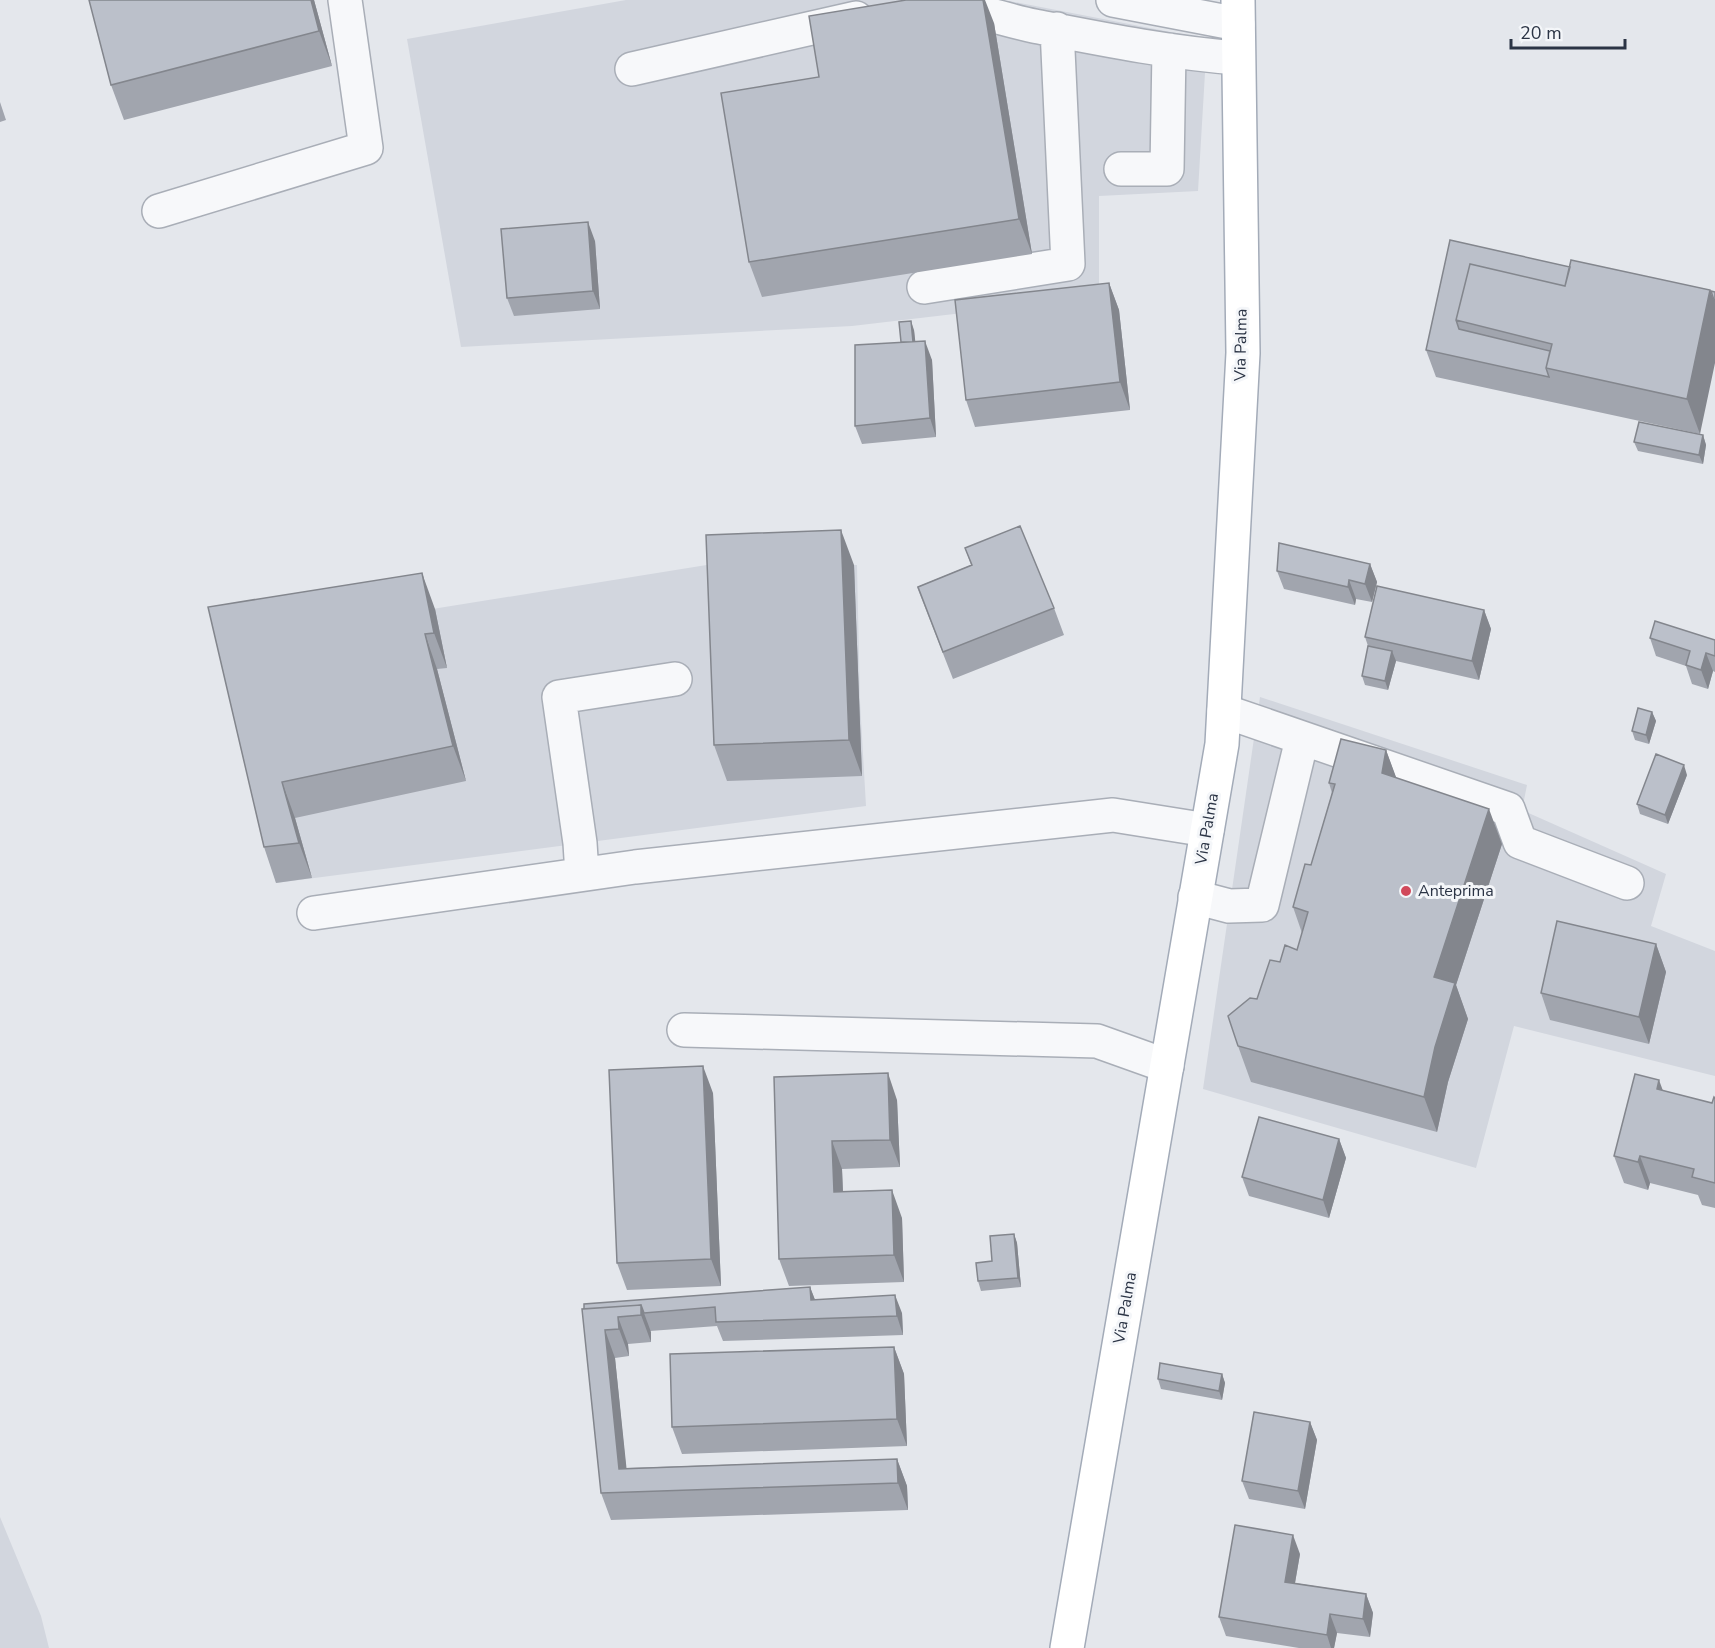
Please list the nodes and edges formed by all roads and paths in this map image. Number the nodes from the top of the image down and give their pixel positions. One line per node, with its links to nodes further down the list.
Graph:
1 (345, 0): 11 (lane)
2 (1113, 0): 5 (lane)
3 (923, 8): 6 (lane)
4 (880, 12): 9 (lane)
5 (1238, 12): 8 (main road, Via Palma)
6 (1057, 29): 7 (lane); 12 (lane)
7 (1169, 50): 8 (lane); 10 (lane)
8 (1239, 58): 14 (main road, Via Palma)
9 (632, 69)
10 (1121, 169)
11 (159, 211)
12 (924, 287)
13 (675, 679): 17 (lane)
14 (1224, 711): 15 (lane); 16 (main road, Via Palma)
15 (1302, 739): 18 (lane); 19 (lane)
16 (1207, 830): 17 (lane); 19 (main road, Via Palma)
17 (582, 874): 20 (lane)
18 (1627, 883)
19 (1195, 897): 22 (main road, Via Palma)
20 (314, 913)
21 (684, 1030): 22 (lane)
22 (1167, 1066): 23 (main road, Via Palma)
23 (1066, 1648)

